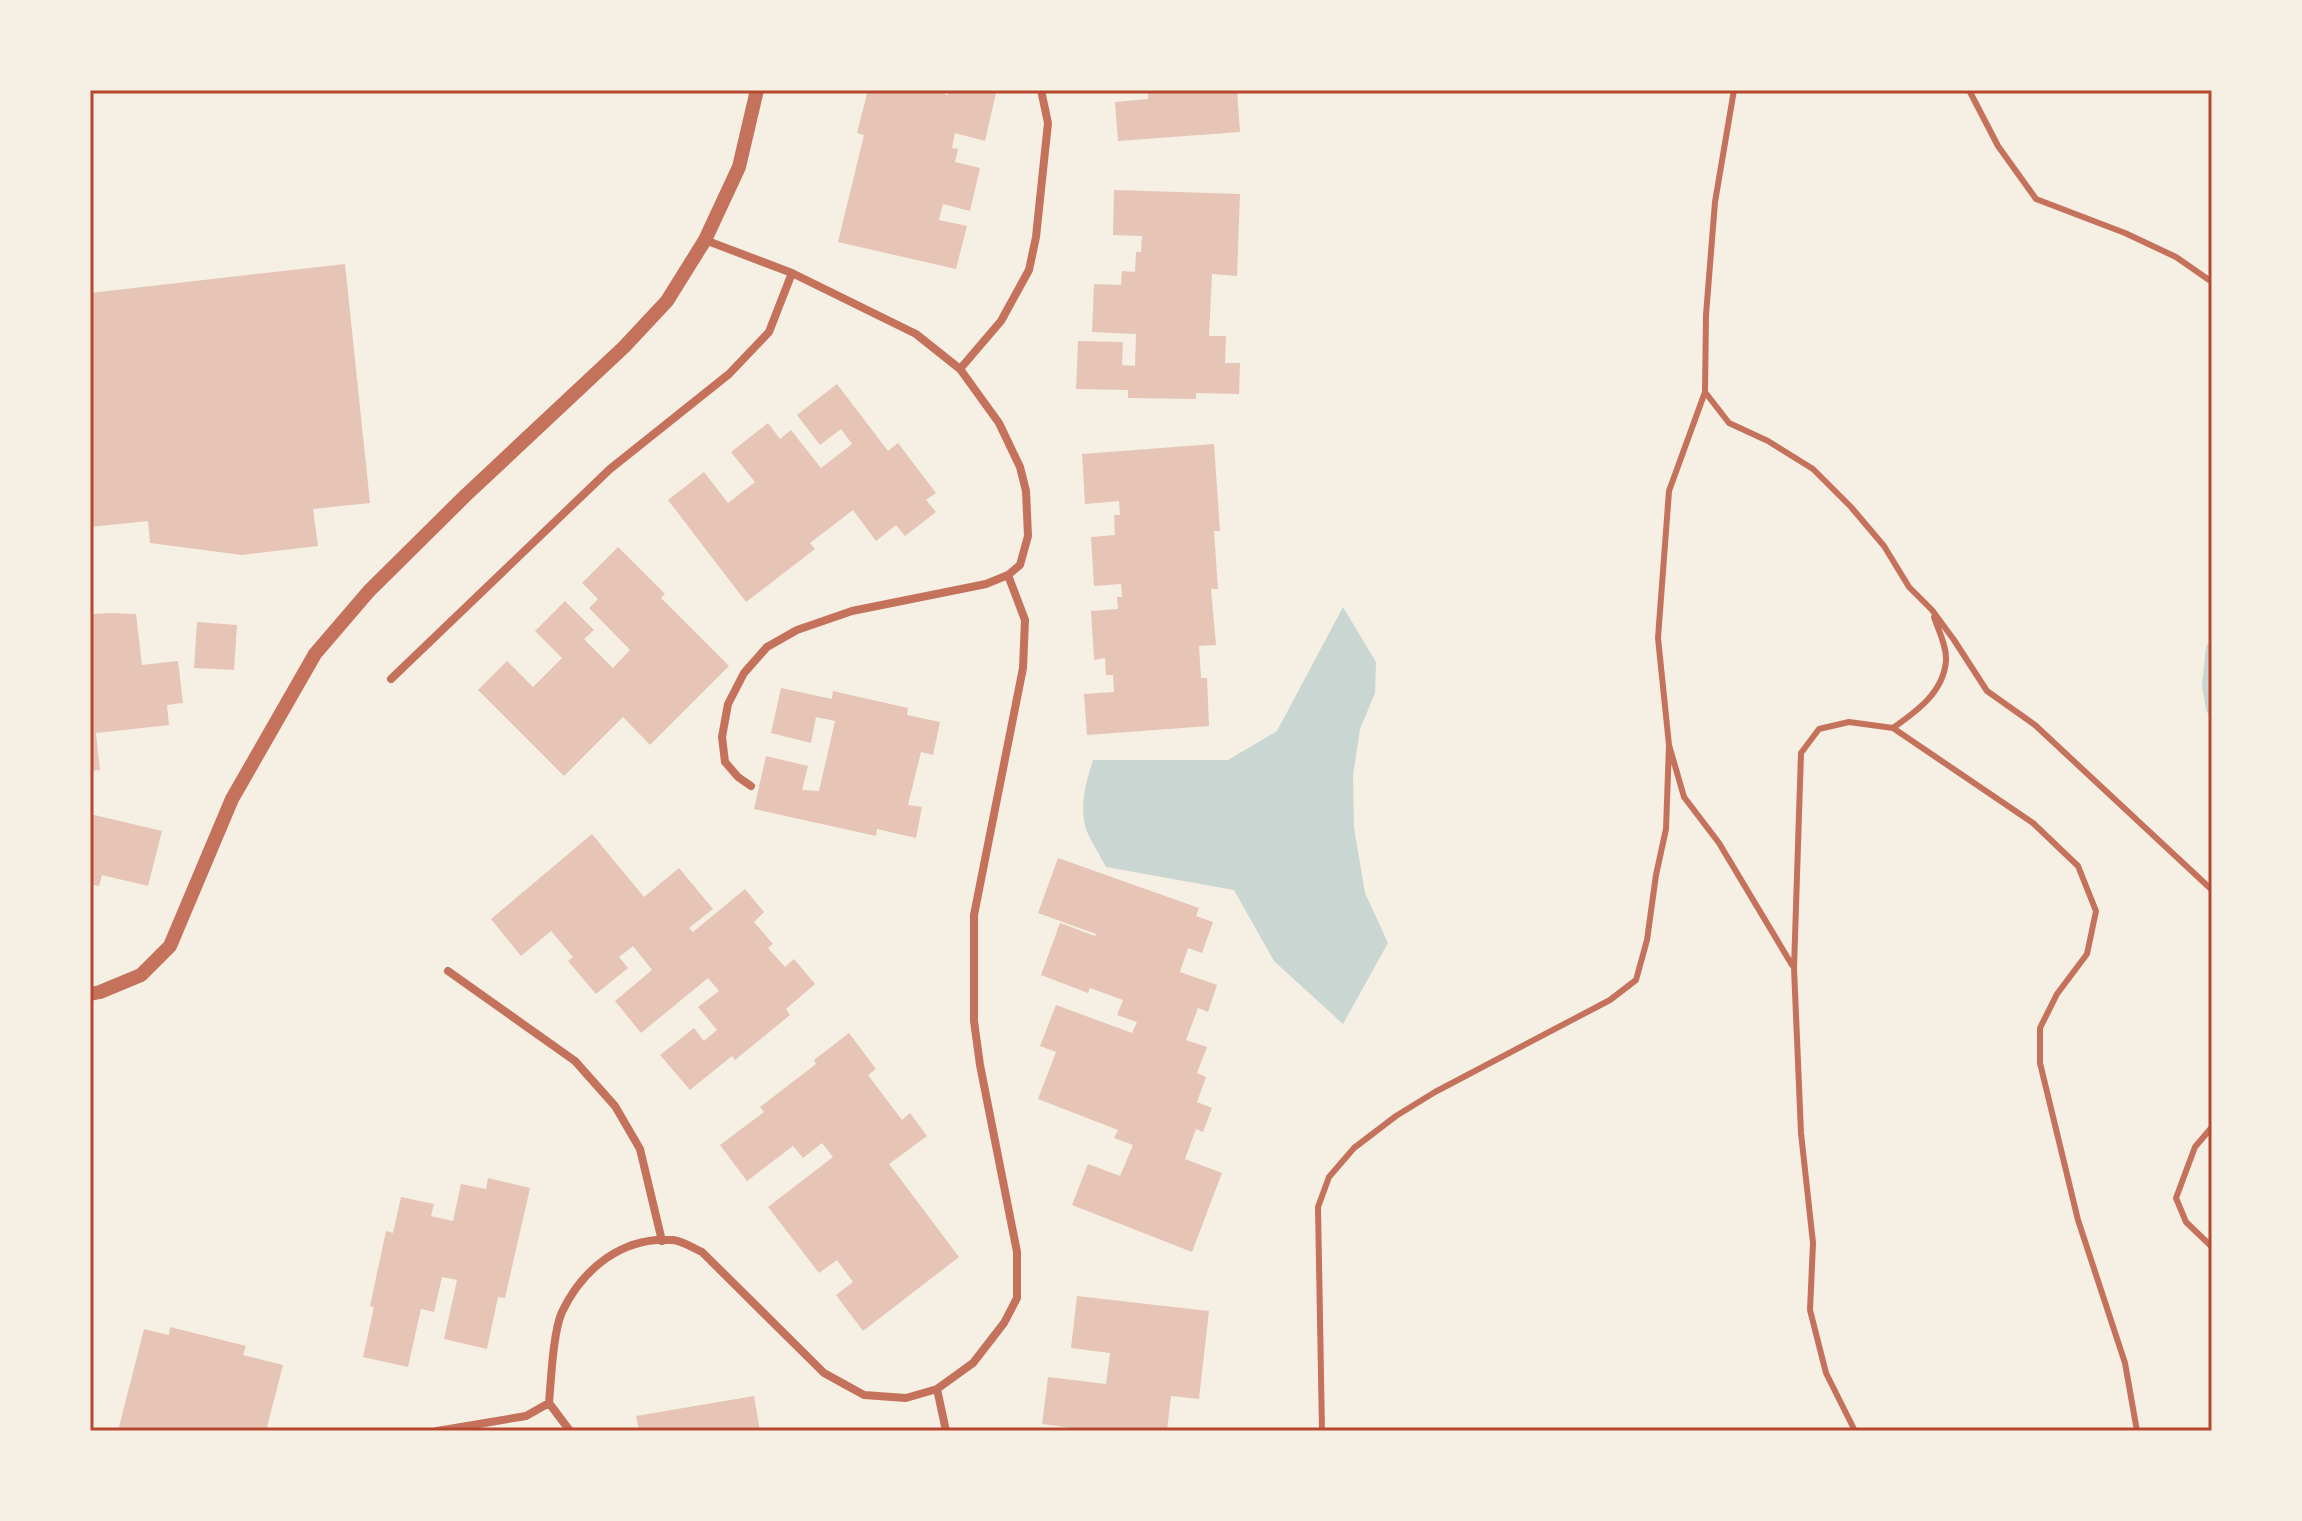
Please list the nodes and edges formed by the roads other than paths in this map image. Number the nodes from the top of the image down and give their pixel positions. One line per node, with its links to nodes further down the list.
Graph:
1 (757, 90): 5 (street)
2 (1041, 90): 8 (street)
3 (1734, 90): 9 (lane)
4 (1969, 90): 7 (lane)
5 (705, 240): 6 (street); 19 (street)
6 (792, 273): 8 (street); 12 (street)
7 (2212, 282)
8 (960, 369): 10 (street)
9 (1705, 392): 11 (lane); 14 (lane)
10 (1008, 575): 15 (street); 23 (street)
11 (1932, 610): 13 (lane); 16 (lane)
12 (391, 679)
13 (1893, 728): 17 (lane); 30 (lane)
14 (1669, 745): 17 (lane); 28 (lane)
15 (751, 786)
16 (2212, 890)
17 (1794, 968): 29 (lane)
18 (448, 971): 21 (street)
19 (90, 994)
20 (2212, 1127): 22 (lane)
21 (662, 1241): 23 (street); 24 (street)
22 (2212, 1247)
23 (937, 1389): 27 (street)
24 (549, 1403): 25 (street); 26 (street)
25 (437, 1431)
26 (570, 1431)
27 (946, 1431)
28 (1322, 1431)
29 (1855, 1431)
30 (2137, 1431)

